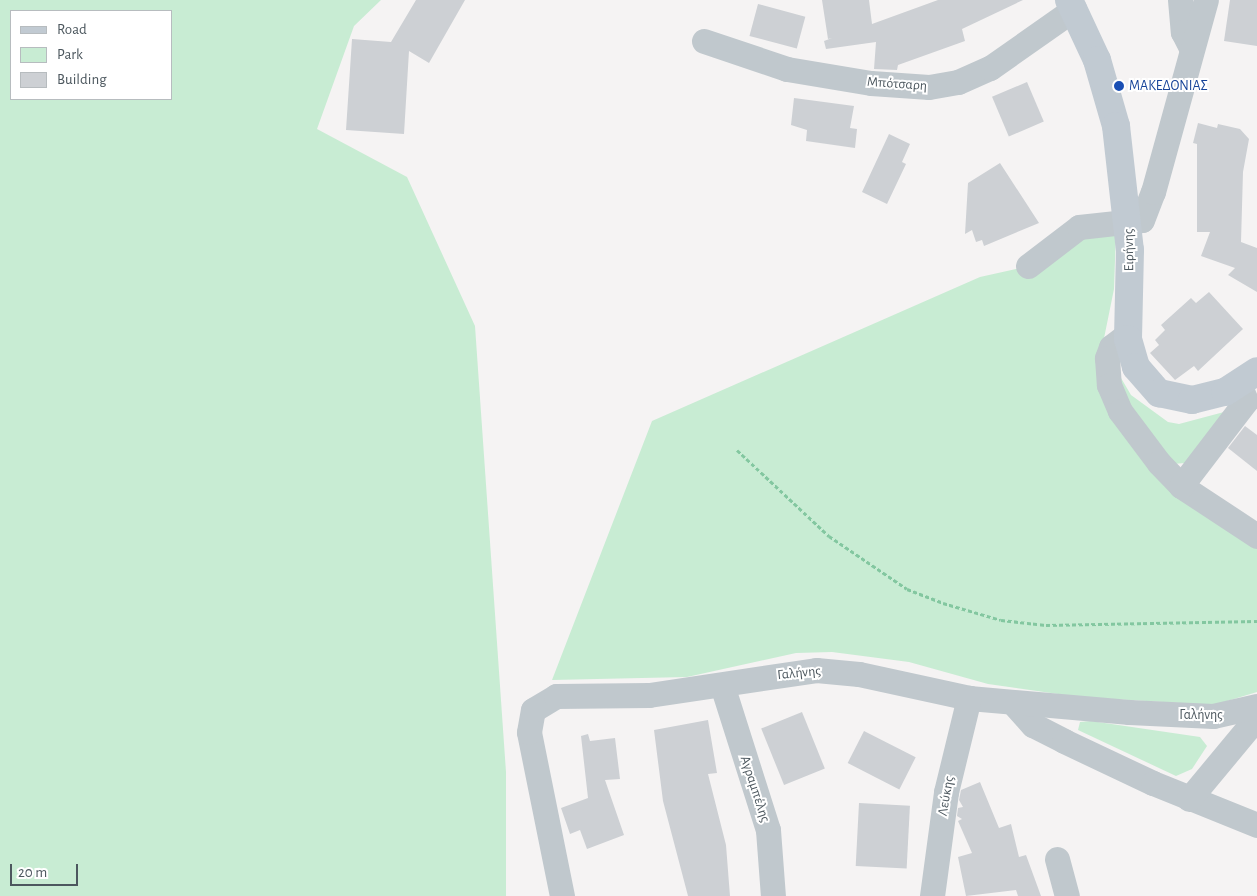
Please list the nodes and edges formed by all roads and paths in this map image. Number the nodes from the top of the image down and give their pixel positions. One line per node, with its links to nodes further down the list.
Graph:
1 (1180, 0): 5 (street)
2 (1206, 0): 5 (street)
3 (1071, 5): 4 (street, Μπότσαρη); 6 (street, Ειρήνης)
4 (704, 41)
5 (1191, 48): 6 (street)
6 (1128, 222): 7 (street); 8 (street, Ειρήνης)
7 (1028, 266)
8 (1128, 334): 9 (street, Ειρήνης); 11 (street)
9 (1248, 378): 11 (street)
10 (737, 450): 13 (path)
11 (1181, 486): 12 (street)
12 (1257, 536)
13 (1257, 621)
14 (722, 685): 15 (street, Γαλήνης); 21 (street, Γαλήνης); 22 (street, Αγραμπέλης)
15 (969, 698): 16 (street, Γαλήνης); 23 (street, Λεύκης)
16 (1012, 702): 17 (street, Γαλήνης); 18 (street)
17 (1257, 708): 18 (street)
18 (1189, 798): 19 (street)
19 (1257, 825)
20 (1057, 858): 24 (street)
21 (562, 896)
22 (773, 896)
23 (932, 896)
24 (1067, 896)

